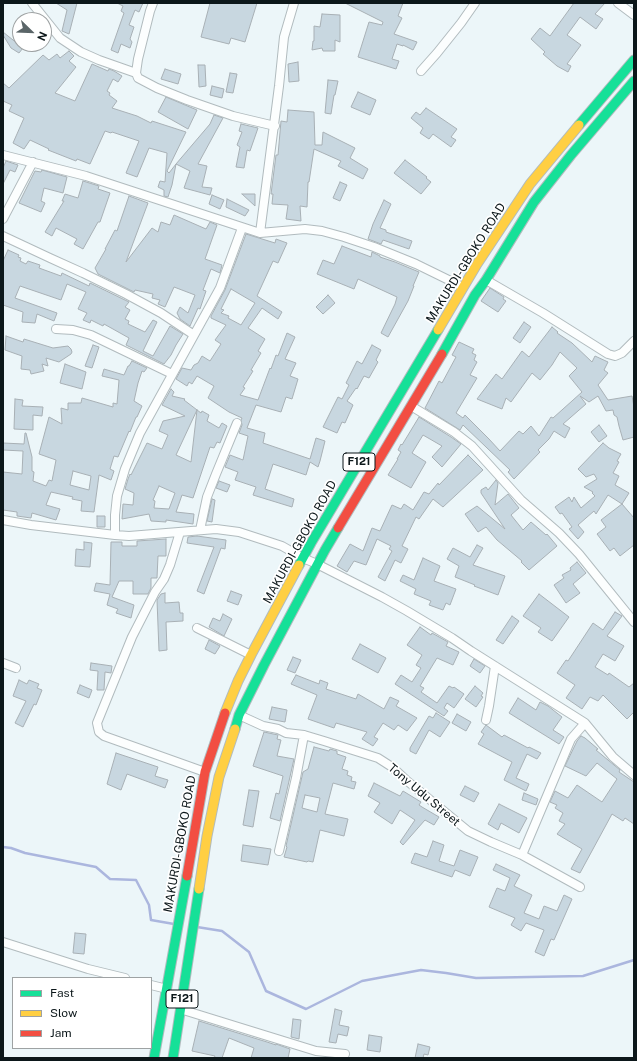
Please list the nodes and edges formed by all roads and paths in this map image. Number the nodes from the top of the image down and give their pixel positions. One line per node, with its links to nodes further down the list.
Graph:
1 (32, 3): 9 (street)
2 (153, 3): 9 (street)
3 (294, 3): 11 (street)
4 (475, 3): 8 (street)
5 (618, 3): 6 (street)
6 (634, 15)
7 (634, 60): 19 (main road, MAKURDI-GBOKO ROAD / F121)
8 (421, 72)
9 (136, 73): 11 (street)
10 (634, 81): 18 (main road, F121)
11 (274, 126): 16 (street)
12 (3, 155): 13 (street)
13 (32, 162): 14 (street); 15 (street)
14 (3, 219)
15 (242, 228): 16 (street); 21 (street)
16 (260, 233): 19 (street)
17 (3, 236): 21 (street)
18 (486, 280): 22 (street); 24 (main road, F121)
19 (463, 287): 30 (main road, MAKURDI-GBOKO ROAD / F121)
20 (56, 328): 23 (street)
21 (194, 335): 23 (street)
22 (634, 341)
23 (172, 374): 29 (street)
24 (411, 406): 31 (main road, F121); 32 (street)
25 (237, 423): 27 (street)
26 (3, 520): 29 (street)
27 (200, 530): 28 (street); 30 (street)
28 (180, 532): 29 (street); 42 (street)
29 (115, 535)
30 (303, 558): 31 (street); 34 (main road, MAKURDI-GBOKO ROAD / F121)
31 (317, 564): 36 (street); 38 (main road, F121)
32 (634, 622)
33 (197, 628): 34 (street)
34 (251, 655): 42 (main road, MAKURDI-GBOKO ROAD / F121)
35 (3, 663): 37 (street)
36 (495, 666): 39 (street); 40 (street)
37 (16, 668)
38 (239, 715): 41 (street, Tony Udu Street); 51 (main road, F121)
39 (486, 720)
40 (585, 723): 43 (street); 45 (street)
41 (304, 735): 44 (street); 45 (street, Tony Udu Street)
42 (205, 772): 50 (main road, MAKURDI-GBOKO ROAD / F121)
43 (634, 775)
44 (279, 851)
45 (522, 855): 46 (street, Tony Udu Street)
46 (580, 887)
47 (3, 942): 48 (street)
48 (121, 977)
49 (152, 985): 50 (street)
50 (167, 989): 53 (main road, MAKURDI-GBOKO ROAD / F121)
51 (180, 1009): 52 (street); 54 (main road, F121)
52 (345, 1054)
53 (154, 1058)
54 (173, 1058)

